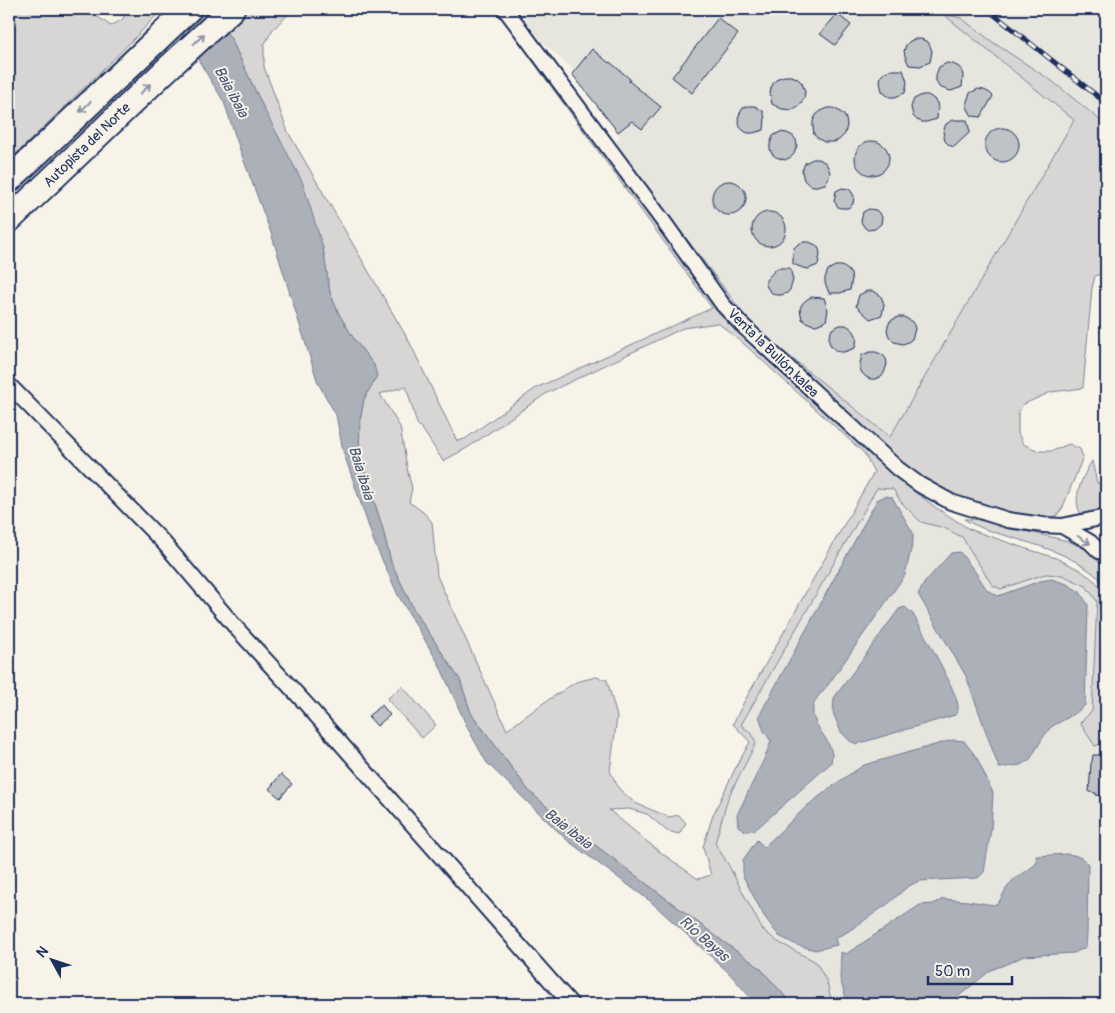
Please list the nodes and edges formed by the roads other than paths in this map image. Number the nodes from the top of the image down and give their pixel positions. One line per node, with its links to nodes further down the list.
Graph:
1 (189, 9): 4 (highway, Autopista del Norte, one-way to 4)
2 (232, 9): 5 (highway, Autopista del Norte, one-way to 2)
3 (505, 9): 8 (street, Venta la Bullón kalea)
4 (9, 180)
5 (9, 220)
6 (9, 386): 10 (street)
7 (1106, 517): 8 (street)
8 (1062, 526): 9 (street, one-way to 9)
9 (1106, 553)
10 (571, 1004)

